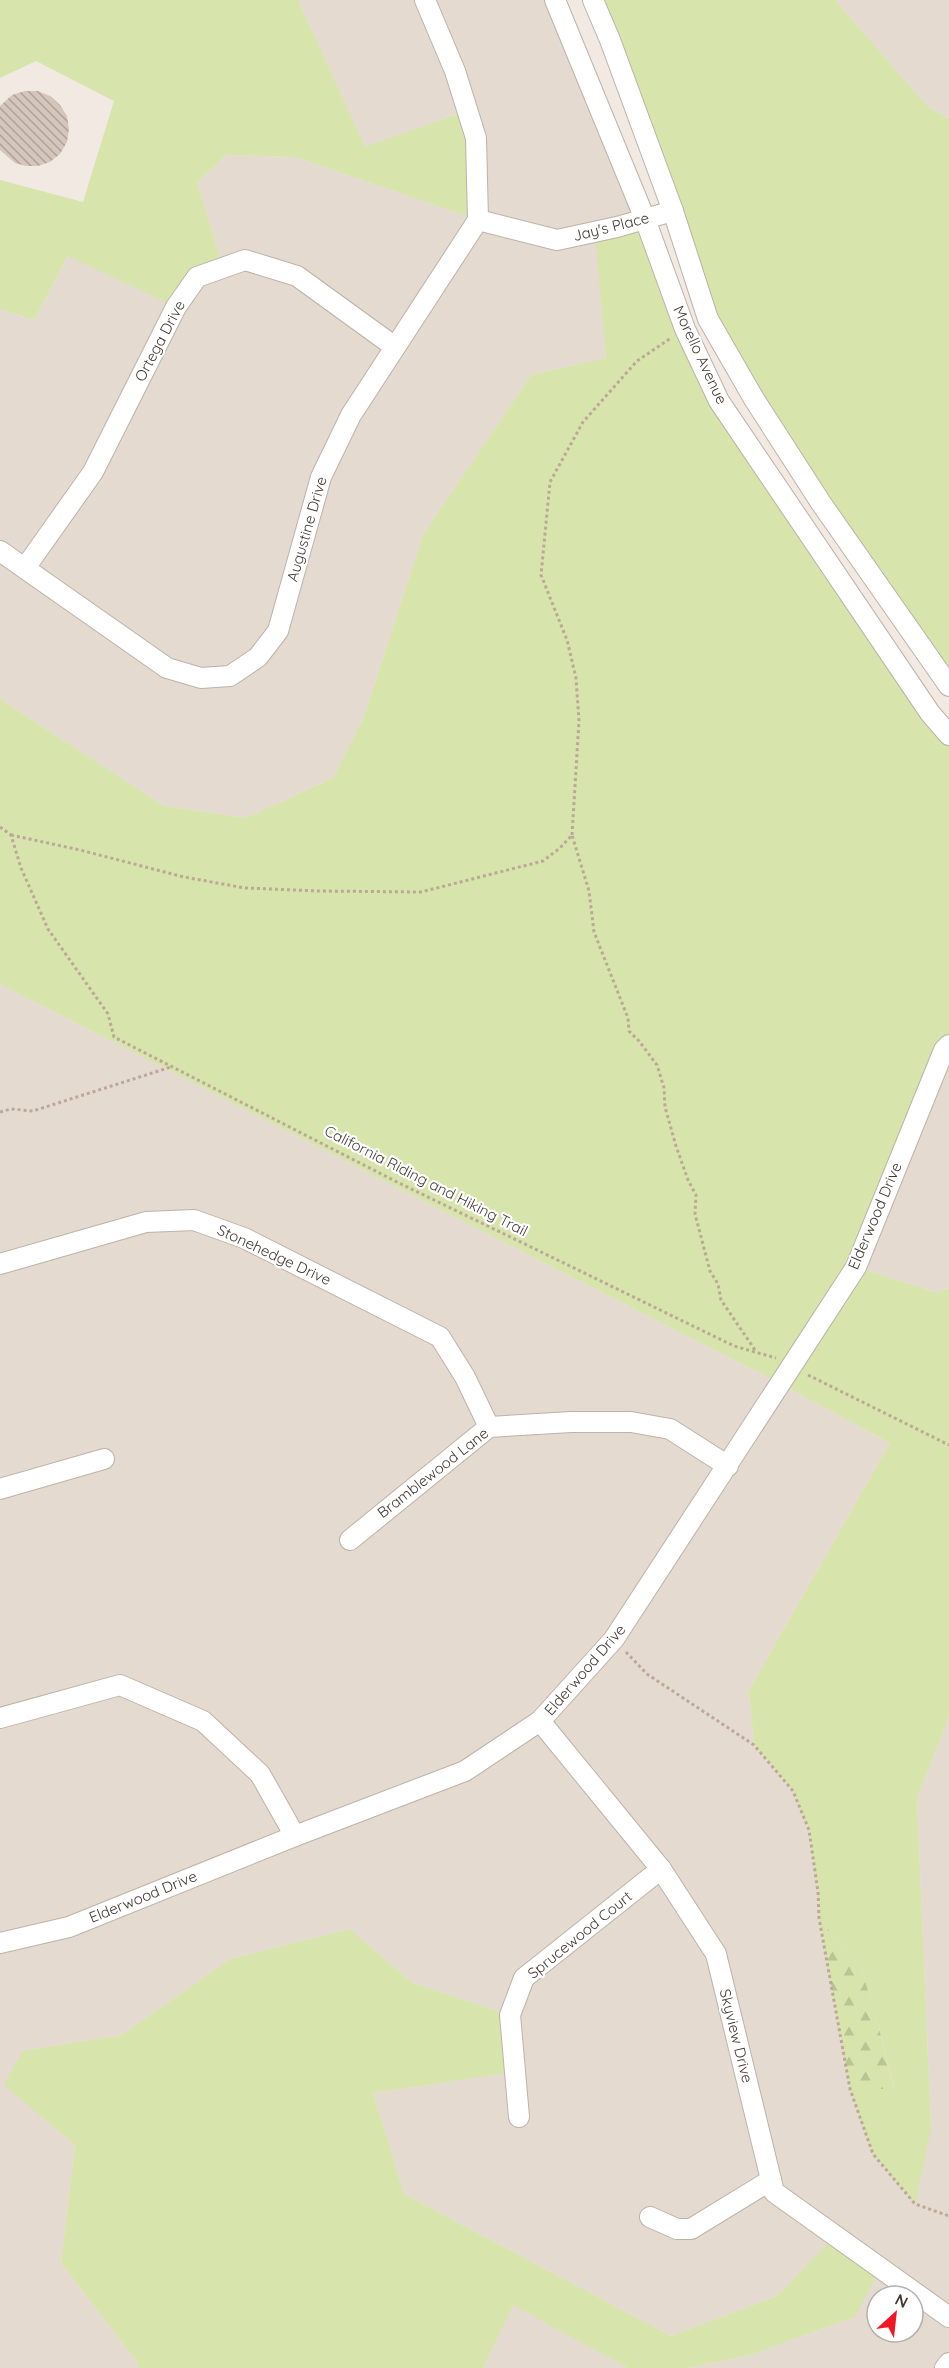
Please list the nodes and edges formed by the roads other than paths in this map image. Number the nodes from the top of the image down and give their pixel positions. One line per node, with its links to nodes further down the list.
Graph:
1 (425, 0): 6 (street)
2 (555, 0): 5 (street, Morello Avenue)
3 (593, 0): 4 (street, Morello Avenue)
4 (673, 211): 5 (street, Jay's Place); 10 (street, Morello Avenue)
5 (645, 219): 6 (street, Jay's Place); 11 (street, Morello Avenue)
6 (478, 220): 7 (street, Augustine Drive)
7 (395, 347): 9 (street, Ortega Drive); 9 (street, Augustine Drive)
8 (0, 551): 9 (street, Augustine Drive)
9 (25, 568)
10 (949, 686)
11 (949, 735)
12 (947, 1050): 16 (street, Elderwood Drive)
13 (0, 1264): 14 (street, Stonehedge Drive)
14 (489, 1427): 16 (street, Bramblewood Lane); 18 (street, Bramblewood Lane)
15 (104, 1459): 17 (street)
16 (728, 1466): 20 (street, Elderwood Drive)
17 (0, 1489)
18 (350, 1540)
19 (0, 1718): 21 (street)
20 (540, 1721): 21 (street, Elderwood Drive); 22 (street, Skyview Drive)
21 (295, 1836): 23 (street, Elderwood Drive)
22 (662, 1869): 24 (street, Sprucewood Court); 25 (street, Skyview Drive)
23 (0, 1943)
24 (519, 2117)
25 (771, 2180): 26 (street); 27 (street, Skyview Drive)
26 (650, 2217)
27 (949, 2317)
28 (949, 2363): 29 (street)
29 (945, 2368)

